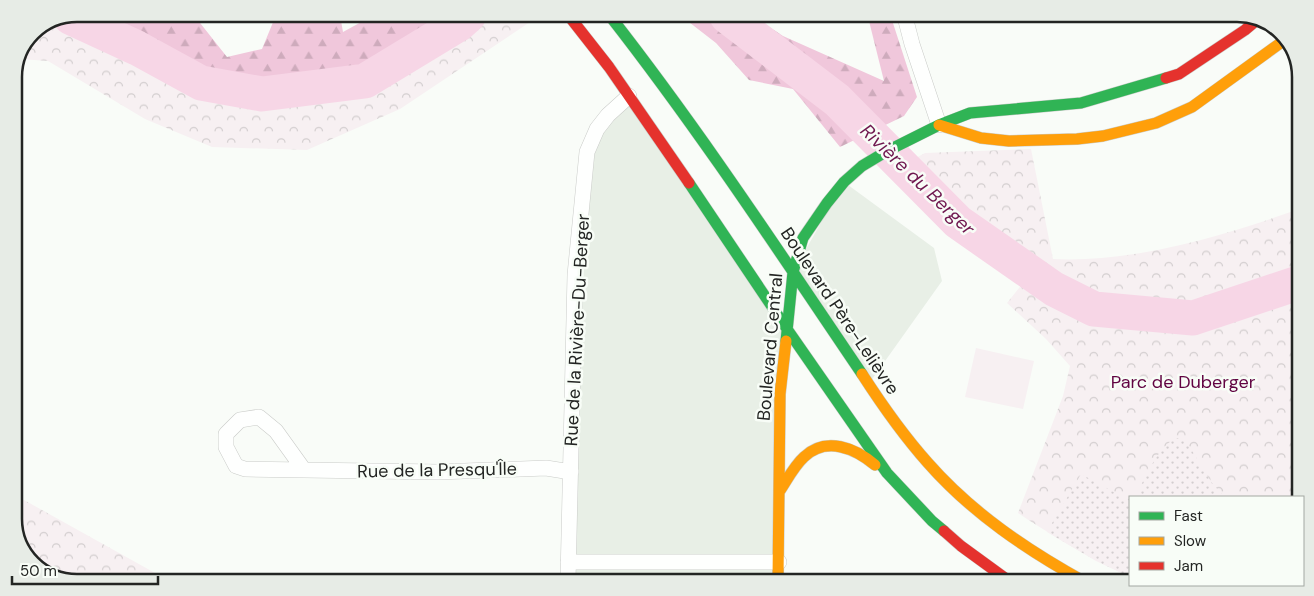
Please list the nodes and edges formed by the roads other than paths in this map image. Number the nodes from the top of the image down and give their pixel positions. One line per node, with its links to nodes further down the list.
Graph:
1 (574, 22): 6 (main road)
2 (615, 22): 8 (main road, Boulevard Père-Lelièvre)
3 (906, 22): 7 (street)
4 (1251, 25): 7 (main road, Boulevard Central)
5 (1280, 44): 7 (main road)
6 (629, 96): 9 (main road); 11 (street, Rue de la Rivière-Du-Berger)
7 (939, 125): 8 (main road, Boulevard Central)
8 (792, 272): 9 (main road, Boulevard Central); 19 (main road, Boulevard Père-Lelièvre)
9 (787, 329): 12 (main road); 13 (main road, Boulevard Central)
10 (304, 470): 10 (street, Rue de la Presqu'Île); 11 (street, Rue de la Presqu'Île)
11 (571, 472): 14 (street, Rue de la Rivière-Du-Berger)
12 (887, 473): 13 (main road); 18 (main road)
13 (779, 492): 15 (main road, Boulevard Central)
14 (568, 562): 15 (street); 16 (street, Rue de la Rivière-Du-Berger)
15 (779, 562): 17 (main road, Boulevard Central)
16 (568, 574)
17 (778, 574)
18 (999, 574)
19 (1071, 574)

